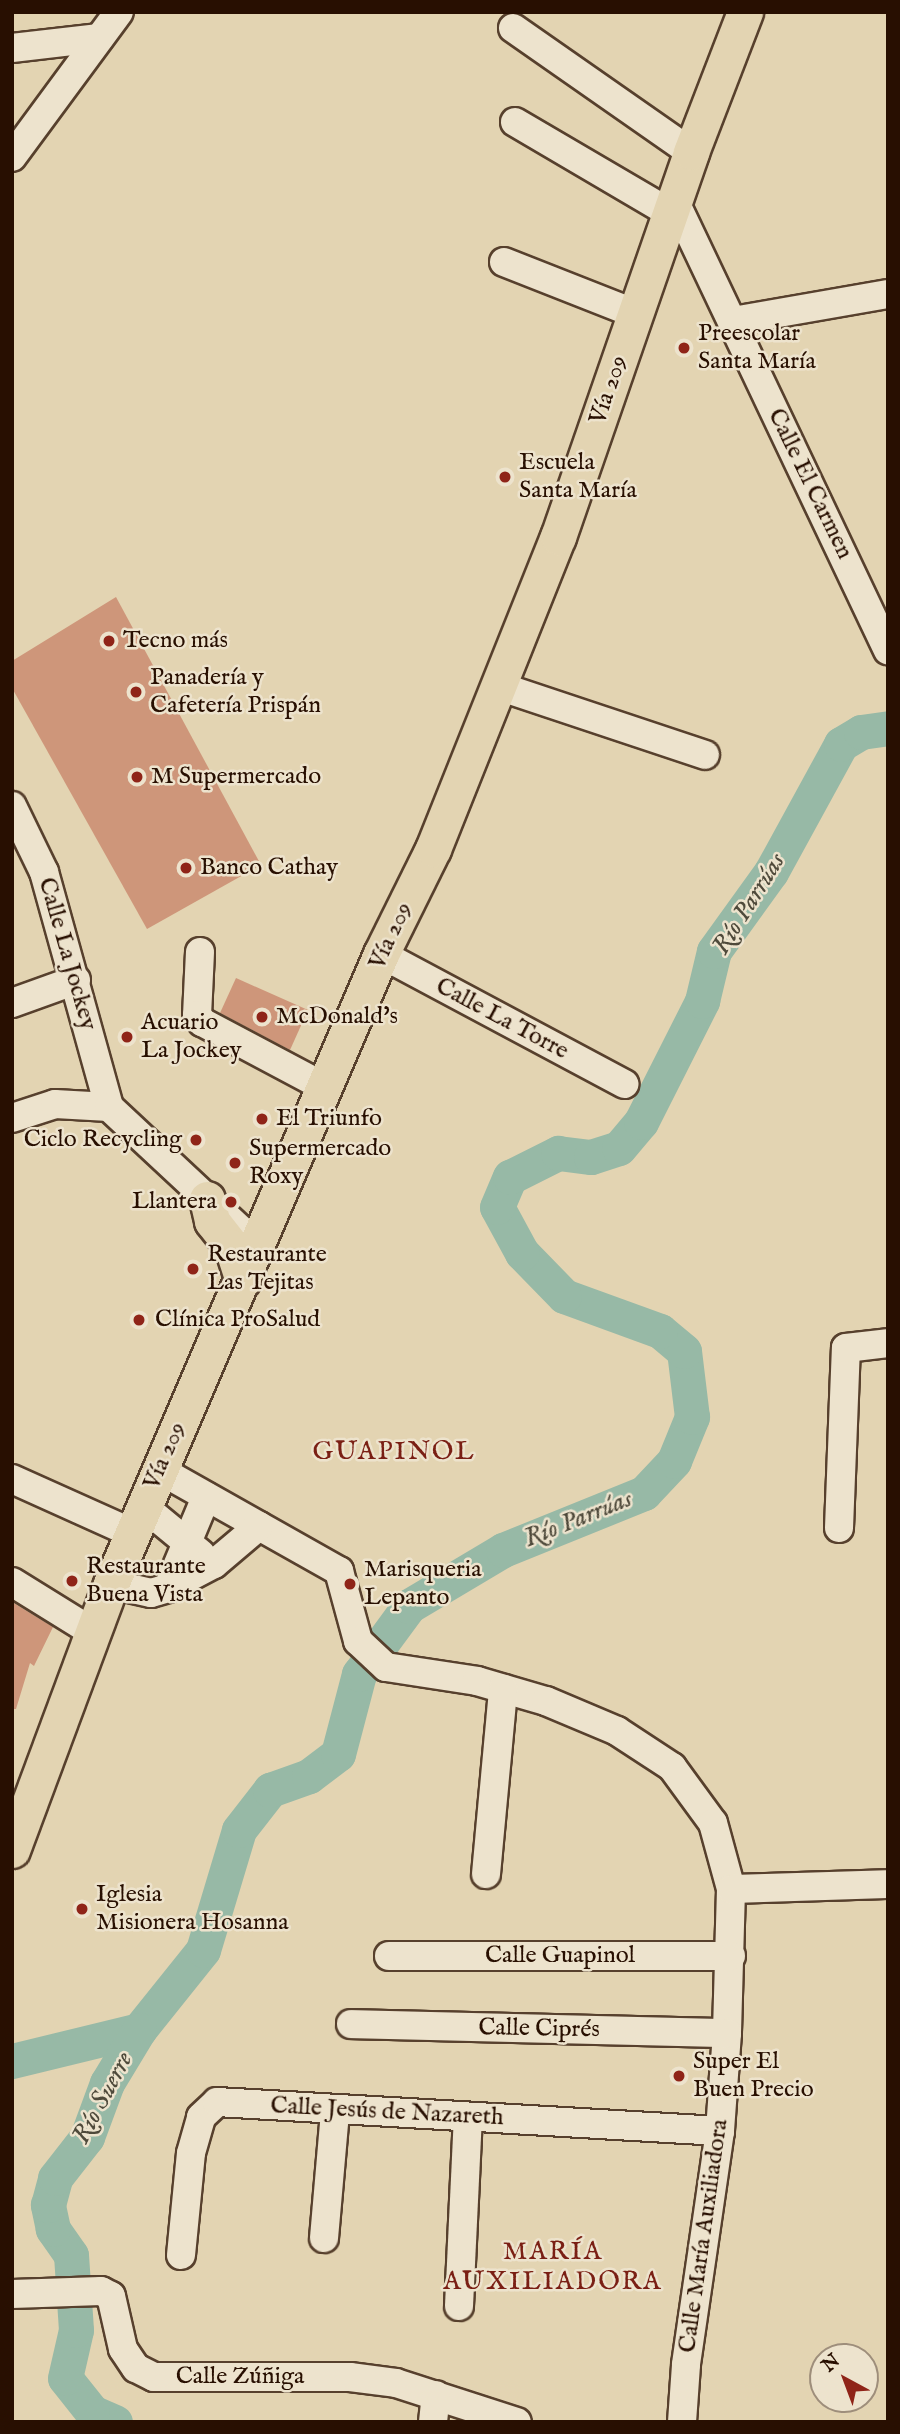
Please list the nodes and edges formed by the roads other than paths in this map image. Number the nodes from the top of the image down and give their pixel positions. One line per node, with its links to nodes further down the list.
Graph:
1 (119, 12): 4 (street)
2 (745, 12): 7 (main road, Vía 209)
3 (513, 28): 7 (street)
4 (99, 38): 5 (street); 8 (street)
5 (12, 48)
6 (515, 122): 9 (street)
7 (691, 152): 9 (main road, Vía 209)
8 (12, 157)
9 (674, 209): 12 (main road, Vía 209); 13 (street, Calle El Carmen)
10 (504, 262): 12 (street)
11 (888, 294): 13 (street)
12 (636, 314): 15 (main road, Vía 209)
13 (733, 321): 14 (street, Calle El Carmen)
14 (888, 650)
15 (498, 686): 16 (street); 19 (main road, Vía 209)
16 (705, 755)
17 (12, 806): 20 (street, Calle La Jockey)
18 (200, 953): 23 (street)
19 (381, 954): 22 (street, Calle La Torre); 23 (main road, Vía 209)
20 (76, 981): 21 (street); 24 (street, Calle La Jockey)
21 (12, 1003)
22 (624, 1084)
23 (326, 1088): 27 (main road, Vía 209)
24 (109, 1107): 25 (street); 26 (street)
25 (12, 1118)
26 (207, 1199): 27 (street); 28 (main road)
27 (258, 1246): 28 (main road, Vía 209)
28 (243, 1280): 30 (main road, Vía 209)
29 (888, 1343): 35 (street)
30 (158, 1469): 32 (street, Calle María Auxiliadora); 33 (main road, Vía 209)
31 (12, 1479): 33 (street)
32 (206, 1497): 34 (street, Calle María Auxiliadora); 36 (street)
33 (137, 1519): 36 (street); 39 (main road, Vía 209)
34 (259, 1526): 37 (street); 42 (street, Calle María Auxiliadora)
35 (839, 1528)
36 (189, 1545): 37 (street); 40 (street)
37 (214, 1564): 40 (street)
38 (12, 1582): 41 (street)
39 (110, 1584): 40 (street); 41 (main road, Vía 209)
40 (168, 1588)
41 (91, 1631): 43 (main road, Vía 209)
42 (503, 1689): 44 (street); 46 (street, Calle María Auxiliadora)
43 (12, 1850)
44 (486, 1874)
45 (888, 1884): 46 (street)
46 (731, 1889): 48 (street, Calle María Auxiliadora)
47 (390, 1956): 48 (street, Calle Guapinol)
48 (731, 1956): 50 (street, Calle María Auxiliadora)
49 (351, 2024): 50 (street, Calle Ciprés)
50 (727, 2033): 53 (street, Calle María Auxiliadora)
51 (335, 2111): 52 (street, Calle Jesús de Nazareth); 54 (street); 55 (street, Calle Jesús de Nazareth)
52 (468, 2117): 53 (street, Calle Jesús de Nazareth); 57 (street)
53 (720, 2131): 60 (street, Calle María Auxiliadora)
54 (324, 2238)
55 (181, 2255)
56 (12, 2294): 58 (street, Calle Zúñiga)
57 (459, 2306)
58 (434, 2408): 59 (street, Calle Zúñiga)
59 (517, 2422)
60 (682, 2422)

